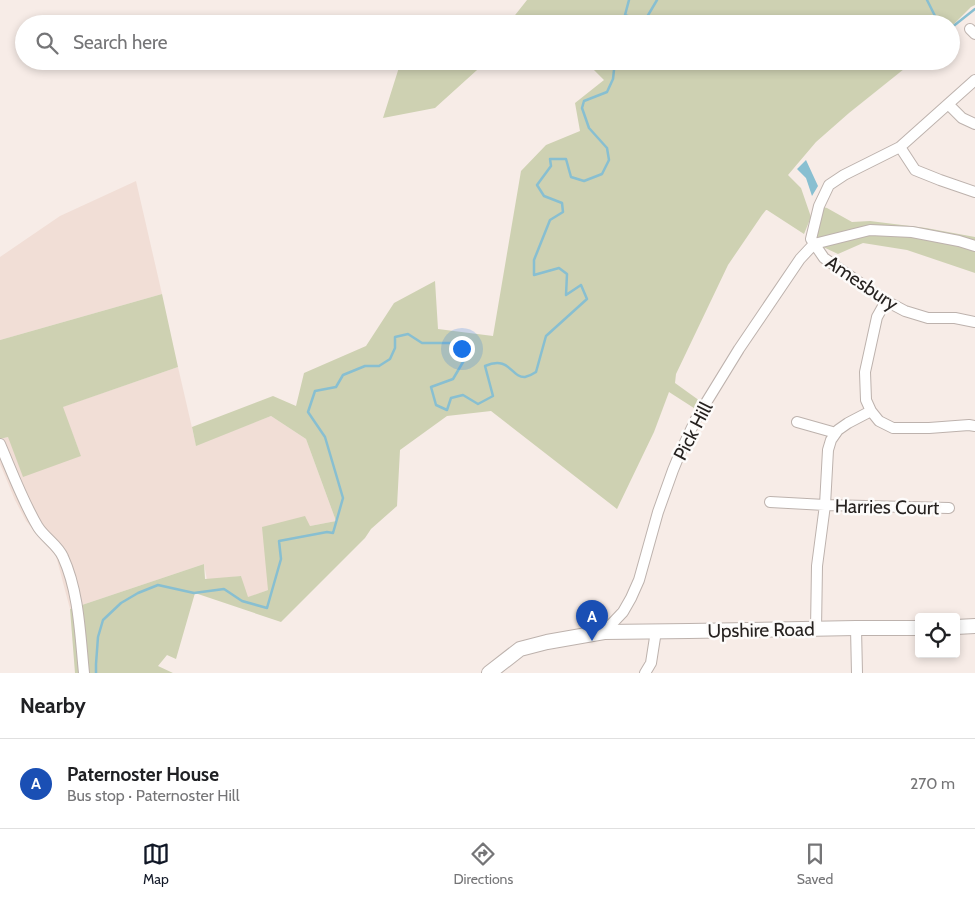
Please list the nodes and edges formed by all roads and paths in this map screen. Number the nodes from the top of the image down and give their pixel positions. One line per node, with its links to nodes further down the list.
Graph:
1 (975, 80): 2 (street)
2 (948, 104): 3 (street); 4 (street)
3 (975, 124)
4 (900, 147): 5 (street); 6 (street)
5 (975, 192)
6 (812, 242): 7 (street); 8 (street, Amesbury); 24 (street, Pick Hill)
7 (975, 246)
8 (886, 301): 9 (street, Amesbury); 10 (street)
9 (975, 322)
10 (870, 411): 12 (street); 13 (street)
11 (797, 422): 13 (street)
12 (975, 426)
13 (836, 433): 16 (street, Harries Court)
14 (0, 444): 25 (street)
15 (770, 502): 16 (street, Harries Court)
16 (825, 505): 17 (street, Harries Court); 22 (street, Harries Court)
17 (949, 508)
18 (975, 626): 19 (street)
19 (960, 627)
20 (856, 628): 21 (street, Upshire Road); 22 (street, Upshire Road); 28 (street)
21 (915, 628)
22 (816, 629): 23 (street, Upshire Road)
23 (656, 631): 24 (street, Upshire Road); 27 (street)
24 (604, 632): 26 (street, Upshire Road)
25 (84, 673)
26 (489, 673)
27 (645, 673)
28 (857, 673)

